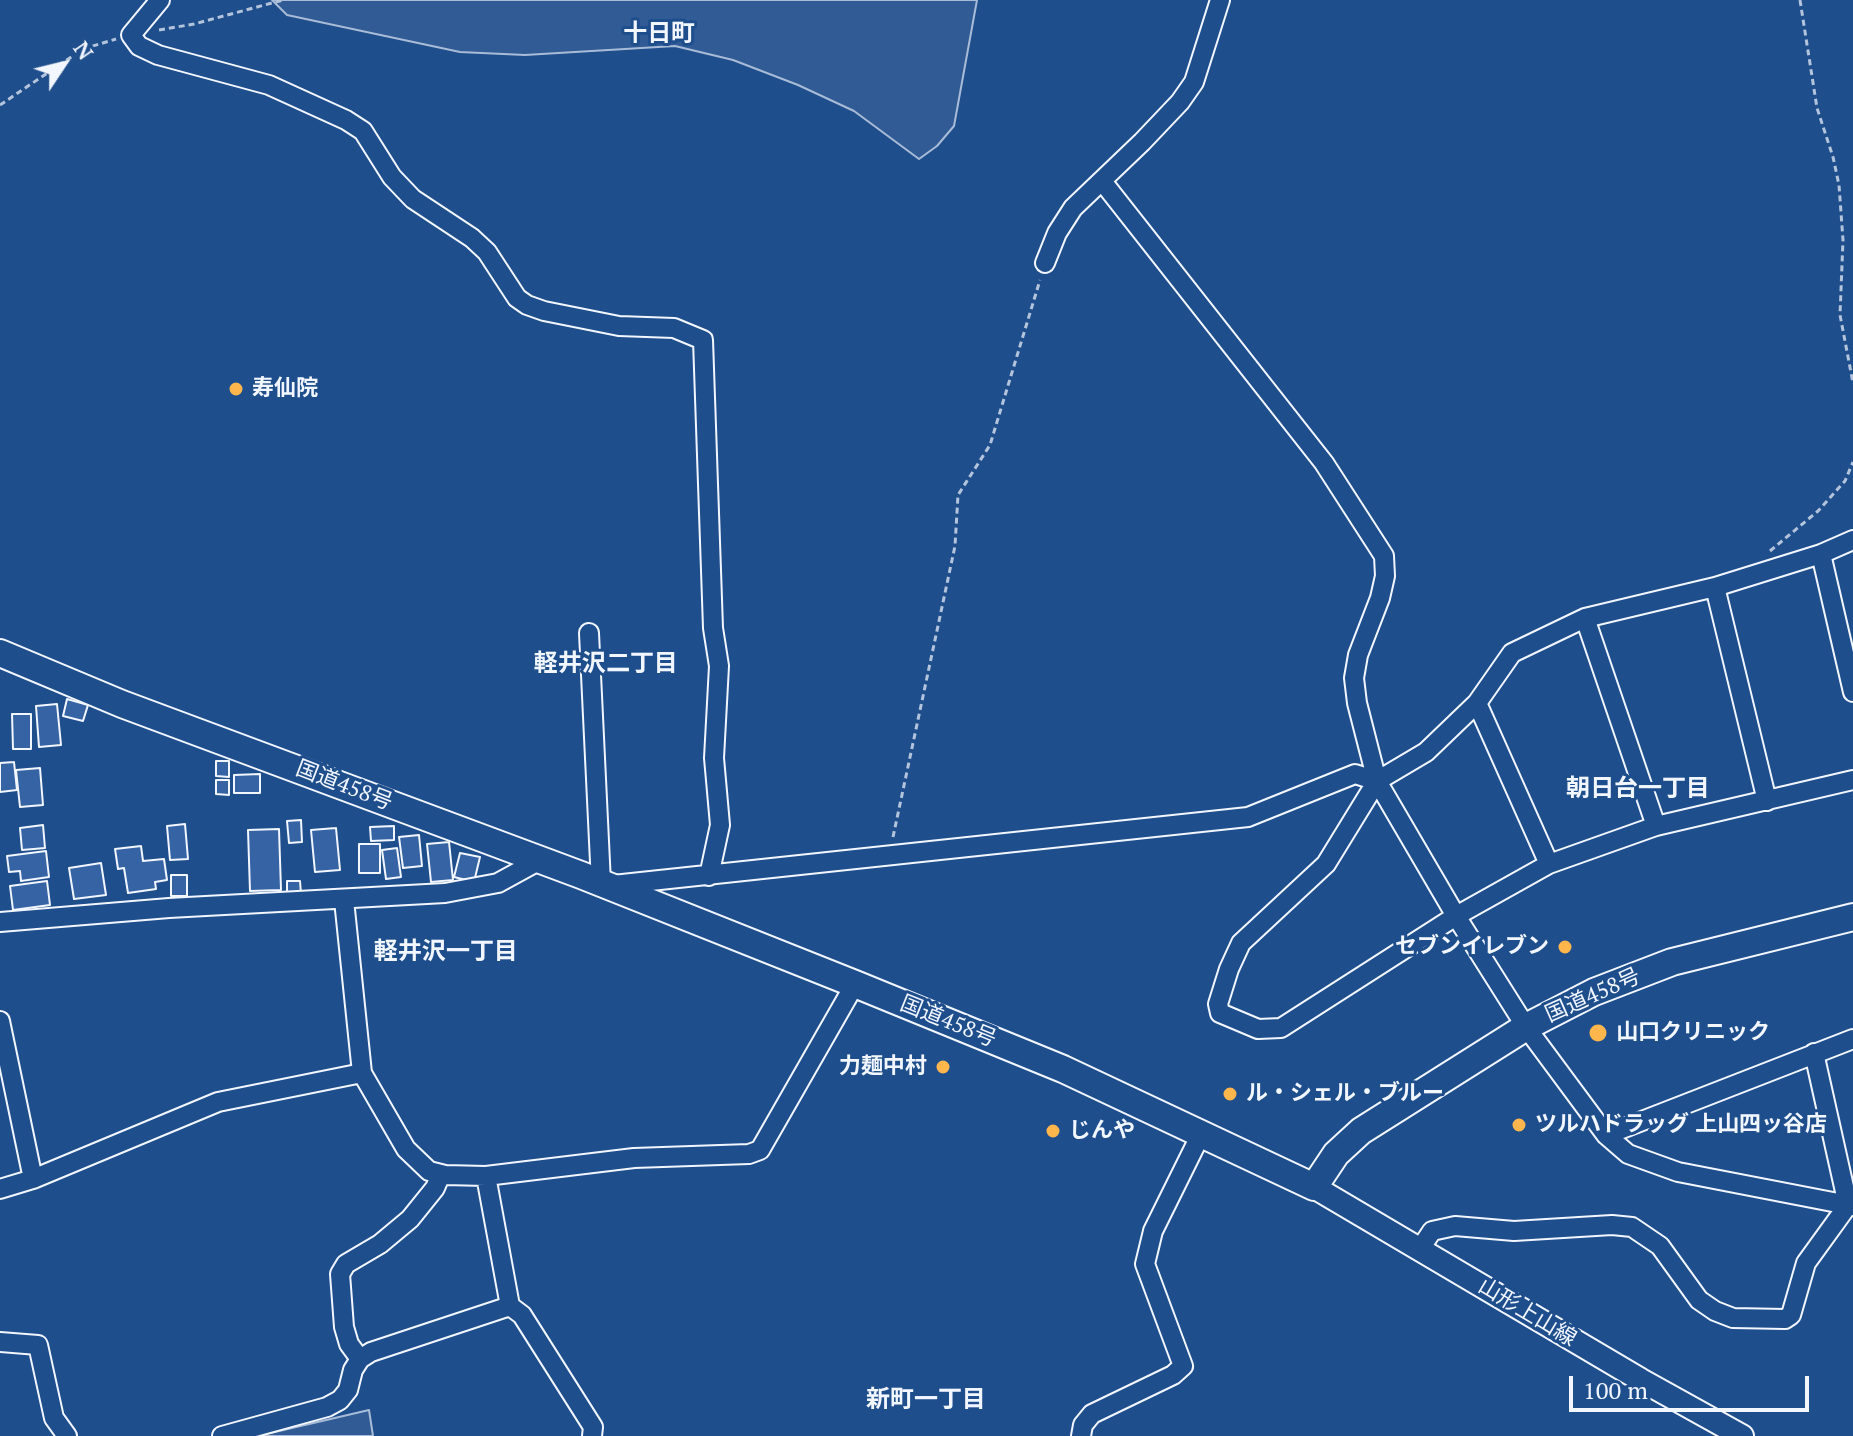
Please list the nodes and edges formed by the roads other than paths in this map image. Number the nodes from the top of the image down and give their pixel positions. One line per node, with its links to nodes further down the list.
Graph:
1 (160, 0): 19 (street)
2 (1220, 0): 3 (street)
3 (1102, 181): 4 (street); 14 (street)
4 (1045, 263)
5 (1853, 540): 6 (street)
6 (1821, 554): 7 (street); 11 (street)
7 (1715, 587): 8 (street); 15 (street)
8 (1585, 618): 12 (street); 16 (street)
9 (589, 633): 20 (street)
10 (0, 653): 17 (highway, 国道458号)
11 (1853, 692)
12 (1477, 703): 14 (street); 18 (street)
13 (1853, 780): 15 (street)
14 (1377, 781): 19 (street); 22 (street); 22 (street)
15 (1767, 801): 16 (street)
16 (1656, 826): 18 (street)
17 (540, 860): 20 (highway, 国道458号); 21 (street)
18 (1549, 864): 22 (street)
19 (709, 876): 20 (street)
20 (604, 884): 25 (highway, 国道458号)
21 (344, 900): 24 (street); 30 (street)
22 (1456, 916): 27 (street)
23 (1853, 917): 27 (highway, 国道458号)
24 (0, 922)
25 (855, 984): 31 (highway, 国道458号); 34 (street)
26 (0, 1021): 35 (street)
27 (1526, 1027): 32 (street); 36 (highway, 国道458号)
28 (1853, 1039): 29 (street)
29 (1814, 1053): 32 (street); 38 (street)
30 (362, 1073): 33 (street); 35 (street)
31 (1201, 1134): 36 (highway, 国道458号); 46 (street)
32 (1606, 1135): 38 (street)
33 (441, 1174): 34 (street); 42 (street)
34 (486, 1176): 40 (street)
35 (33, 1179): 37 (street)
36 (1314, 1187): 39 (main road, 山形上山線)
37 (0, 1189)
38 (1851, 1206): 39 (street)
39 (1420, 1249): 47 (main road, 山形上山線)
40 (510, 1306): 42 (street); 45 (street)
41 (0, 1342): 43 (street)
42 (360, 1359): 44 (street)
43 (67, 1436)
44 (222, 1436)
45 (592, 1436)
46 (1081, 1436)
47 (1742, 1436)

